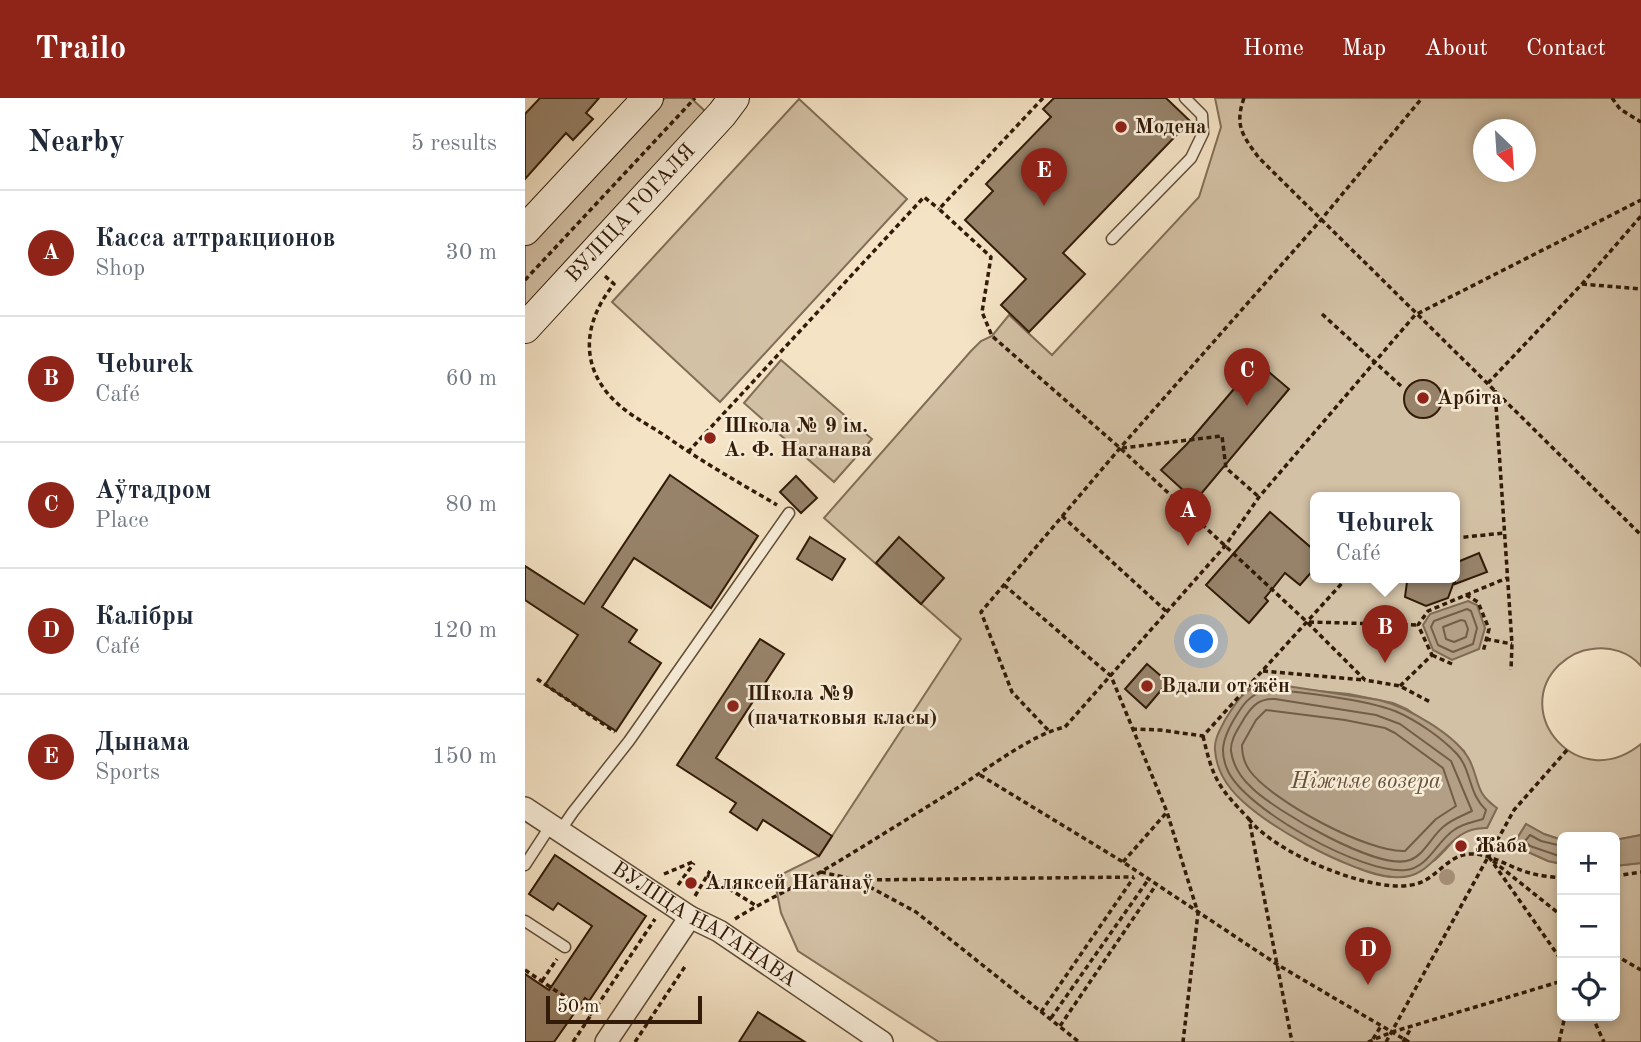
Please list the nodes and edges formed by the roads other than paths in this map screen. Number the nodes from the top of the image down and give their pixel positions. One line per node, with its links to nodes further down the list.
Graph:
1 (648, 98): 4 (main road)
2 (734, 98): 6 (main road, ВУЛІЦА ГОГАЛЯ)
3 (1185, 98): 5 (lane)
4 (525, 230)
5 (1112, 239)
6 (525, 328)
7 (789, 513): 9 (lane)
8 (525, 808): 9 (street, ВУЛІЦА НАГАНАВА)
9 (556, 828): 10 (lane); 11 (street, ВУЛІЦА НАГАНАВА)
10 (525, 865)
11 (691, 909): 14 (street); 15 (street, ВУЛІЦА НАГАНАВА)
12 (525, 921): 13 (lane)
13 (565, 947)
14 (606, 1042)
15 (882, 1042)

